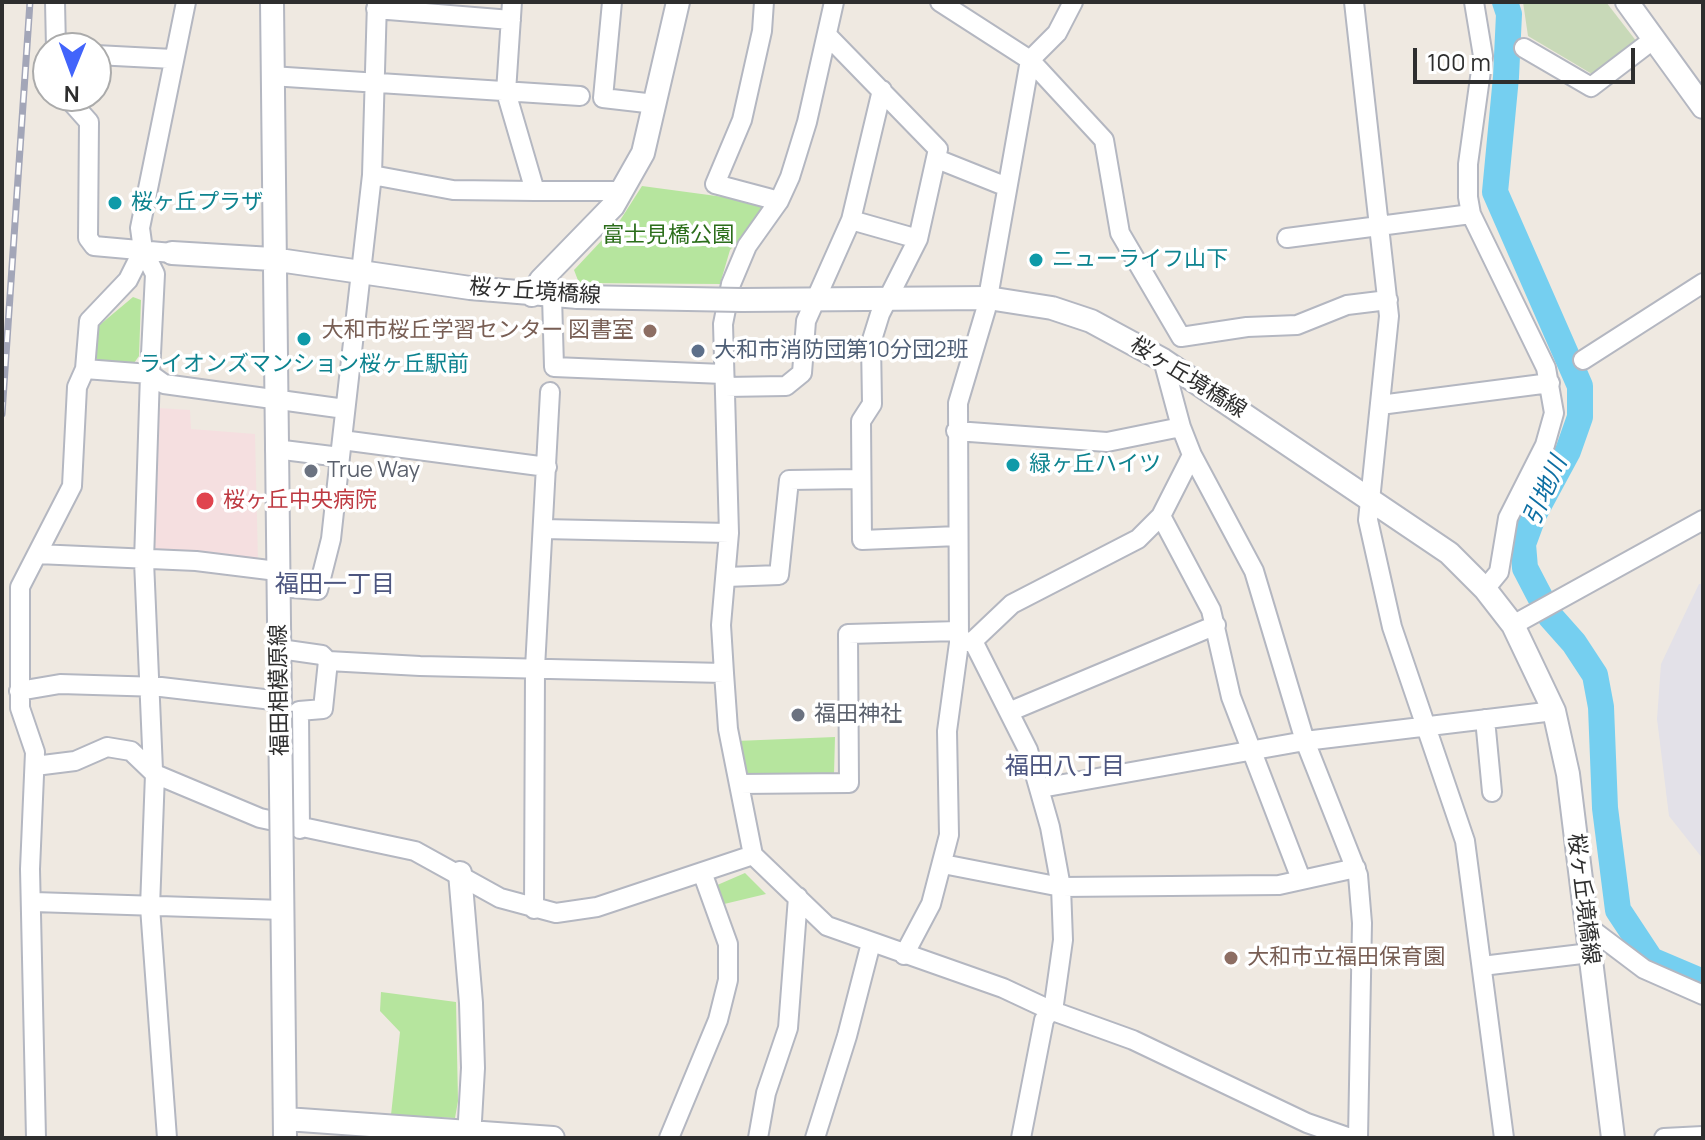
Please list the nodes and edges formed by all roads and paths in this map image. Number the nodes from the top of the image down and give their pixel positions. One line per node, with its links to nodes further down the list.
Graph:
1 (55, 2): 15 (street)
2 (186, 2): 20 (street)
3 (272, 2): 22 (street, 福田相模原線)
4 (612, 2): 27 (street)
5 (678, 2): 27 (street)
6 (764, 2): 35 (street)
7 (834, 2): 16 (street)
8 (940, 2): 21 (street)
9 (1073, 2): 21 (street)
10 (1354, 2): 38 (street)
11 (1474, 2): 36 (street)
12 (1627, 2): 17 (street)
13 (377, 5): 14 (street); 23 (street)
14 (511, 11): 25 (street)
15 (56, 32)
16 (827, 35): 24 (street); 35 (street)
17 (1654, 39): 18 (street); 28 (street)
18 (1524, 48)
19 (112, 56): 20 (street)
20 (173, 59): 41 (street)
21 (1030, 60): 32 (street); 50 (street)
22 (271, 76): 23 (street); 43 (street, 福田相模原線)
23 (373, 82): 25 (street); 31 (street)
24 (882, 90): 30 (street); 37 (street)
25 (506, 92): 26 (street); 33 (street)
26 (580, 96)
27 (655, 104): 34 (street)
28 (1703, 107)
29 (80, 112): 41 (street)
30 (937, 159): 32 (street); 40 (street)
31 (372, 175): 33 (street); 44 (street)
32 (1007, 187): 49 (street)
33 (535, 191): 34 (street)
34 (622, 191): 48 (street)
35 (779, 201): 57 (street)
36 (1471, 214): 38 (street); 58 (street)
37 (851, 220): 40 (street); 51 (street)
38 (1381, 226): 39 (street); 50 (street)
39 (1287, 238)
40 (918, 239): 52 (street)
41 (139, 249): 42 (street); 45 (street); 46 (street)
42 (172, 253): 43 (street, 桜ヶ丘境橋線); 46 (street)
43 (272, 259): 44 (street, 桜ヶ丘境橋線); 60 (street, 福田相模原線)
44 (362, 272): 48 (street, 桜ヶ丘境橋線); 62 (street)
45 (125, 284): 46 (street); 55 (street)
46 (154, 284): 56 (street)
47 (1701, 288): 54 (street)
48 (542, 295): 51 (street, 桜ヶ丘境橋線, bridge); 57 (street)
49 (988, 298): 52 (street, 桜ヶ丘境橋線); 53 (street, 桜ヶ丘境橋線); 64 (street)
50 (1388, 300): 61 (street)
51 (814, 301): 52 (street, 桜ヶ丘境橋線); 57 (street)
52 (886, 301): 69 (street)
53 (1163, 360): 63 (street); 70 (street, 桜ヶ丘境橋線)
54 (1583, 360)
55 (85, 369): 56 (street); 76 (street)
56 (150, 374): 60 (street); 77 (street)
57 (724, 381): 74 (street)
58 (1550, 383): 61 (street); 80 (street)
59 (550, 392): 68 (street)
60 (275, 399): 62 (street); 66 (street, 福田相模原線)
61 (1380, 405): 70 (street)
62 (345, 409): 65 (street)
63 (1181, 427): 64 (street); 67 (street)
64 (956, 431): 75 (street)
65 (341, 448): 66 (street); 68 (street); 79 (street)
66 (275, 449): 79 (street, 福田相模原線)
67 (1192, 455): 71 (street); 95 (street)
68 (547, 467): 73 (street)
69 (860, 479): 75 (street); 78 (street)
70 (1369, 497): 80 (street, 桜ヶ丘境橋線); 94 (street)
71 (1161, 516): 82 (street); 83 (street)
72 (1703, 520): 81 (street)
73 (543, 529): 74 (street); 86 (street)
74 (729, 533): 78 (street)
75 (958, 536): 83 (street)
76 (37, 554): 77 (street); 89 (street)
77 (144, 561): 79 (street); 88 (street)
78 (726, 577): 87 (street)
79 (278, 579): 84 (street, 福田相模原線)
80 (1485, 589): 81 (street, 桜ヶ丘境橋線)
81 (1519, 622): 92 (street, 桜ヶ丘境橋線)
82 (1216, 625): 91 (street); 96 (street)
83 (964, 639): 91 (street); 99 (street); 104 (street)
84 (280, 649): 85 (street); 90 (street, 福田相模原線)
85 (328, 661): 86 (street); 102 (street)
86 (535, 668): 87 (street); 113 (street)
87 (724, 673): 99 (street)
88 (148, 686): 89 (street); 90 (street); 98 (street)
89 (14, 702): 97 (street)
90 (280, 706): 114 (street, 福田相模原線, bridge)
91 (1011, 711): 100 (street)
92 (1554, 711): 93 (street); 115 (street, 桜ヶ丘境橋線)
93 (1485, 719): 94 (street); 101 (street)
94 (1426, 727): 95 (street); 119 (street)
95 (1305, 741): 96 (street); 105 (street)
96 (1250, 751): 100 (street); 108 (street)
97 (35, 766): 98 (street); 111 (street)
98 (154, 772): 102 (street); 112 (street)
99 (739, 784): 103 (street)
100 (1041, 788): 109 (street)
101 (1492, 792)
102 (300, 829): 107 (street)
103 (753, 855): 106 (street); 110 (street)
104 (943, 864): 109 (street); 118 (street)
105 (1356, 868): 108 (street); 133 (street)
106 (702, 872): 113 (street); 128 (street)
107 (460, 873): 113 (street); 123 (street)
108 (1301, 879): 109 (street)
109 (1061, 887): 121 (street)
110 (798, 897): 116 (street); 129 (street)
111 (34, 902): 112 (street); 125 (street)
112 (150, 907): 114 (street); 126 (street)
113 (534, 909)
114 (283, 910): 122 (street, 福田相模原線)
115 (1587, 926): 117 (street, 桜ヶ丘境橋線); 120 (street)
116 (871, 943): 118 (street); 130 (street)
117 (1590, 953): 119 (street); 135 (street, 桜ヶ丘境橋線)
118 (904, 955): 121 (street)
119 (1482, 966): 134 (street)
120 (1703, 995)
121 (1050, 1010): 131 (street); 132 (street)
122 (286, 1129): 123 (street)
123 (469, 1135): 127 (street)
124 (1703, 1136): 136 (street)
125 (36, 1138)
126 (167, 1138)
127 (553, 1138)
128 (669, 1138)
129 (758, 1138)
130 (815, 1138)
131 (1021, 1138)
132 (1350, 1138)
133 (1358, 1138)
134 (1504, 1138)
135 (1613, 1138)
136 (1664, 1138)

